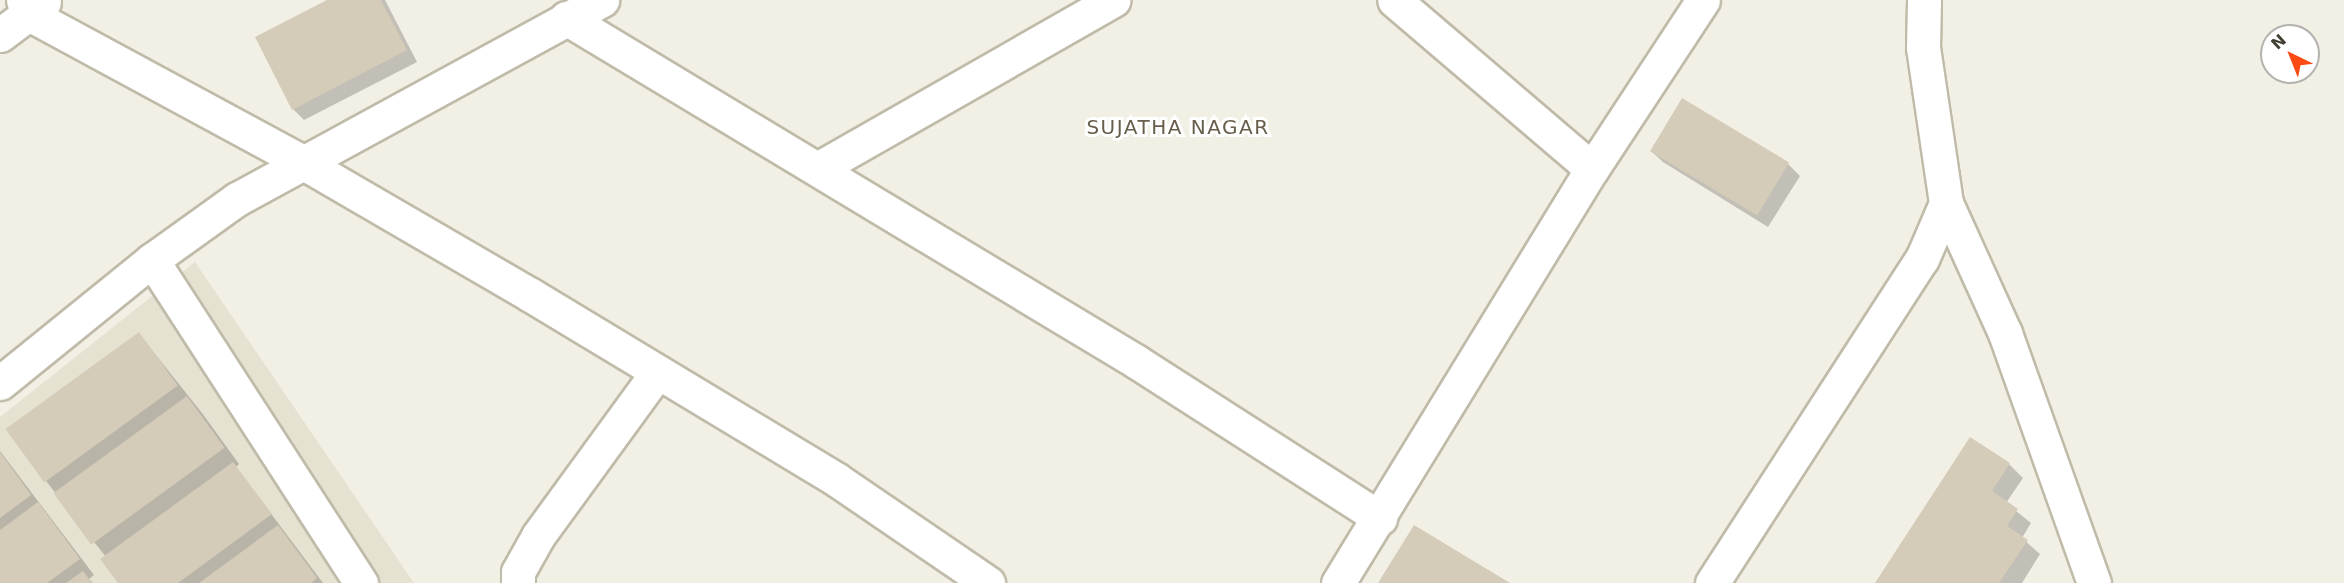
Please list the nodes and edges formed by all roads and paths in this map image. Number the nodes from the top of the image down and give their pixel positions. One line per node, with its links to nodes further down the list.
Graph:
1 (602, 0): 7 (street)
2 (1113, 0): 10 (street)
3 (1394, 0): 11 (street)
4 (1702, 0): 11 (street)
5 (1924, 0): 12 (street)
6 (33, 4): 8 (street); 9 (street)
7 (566, 18): 9 (street); 10 (street)
8 (0, 35)
9 (302, 162): 13 (street); 14 (street)
10 (819, 168): 16 (street)
11 (1592, 169): 16 (street)
12 (1946, 203): 21 (street); 22 (street)
13 (152, 260): 15 (street); 17 (street)
14 (657, 373): 18 (street); 19 (street)
15 (0, 383)
16 (1380, 518): 20 (street)
17 (361, 583)
18 (518, 583)
19 (988, 583)
20 (1338, 583)
21 (1712, 583)
22 (2094, 583)

